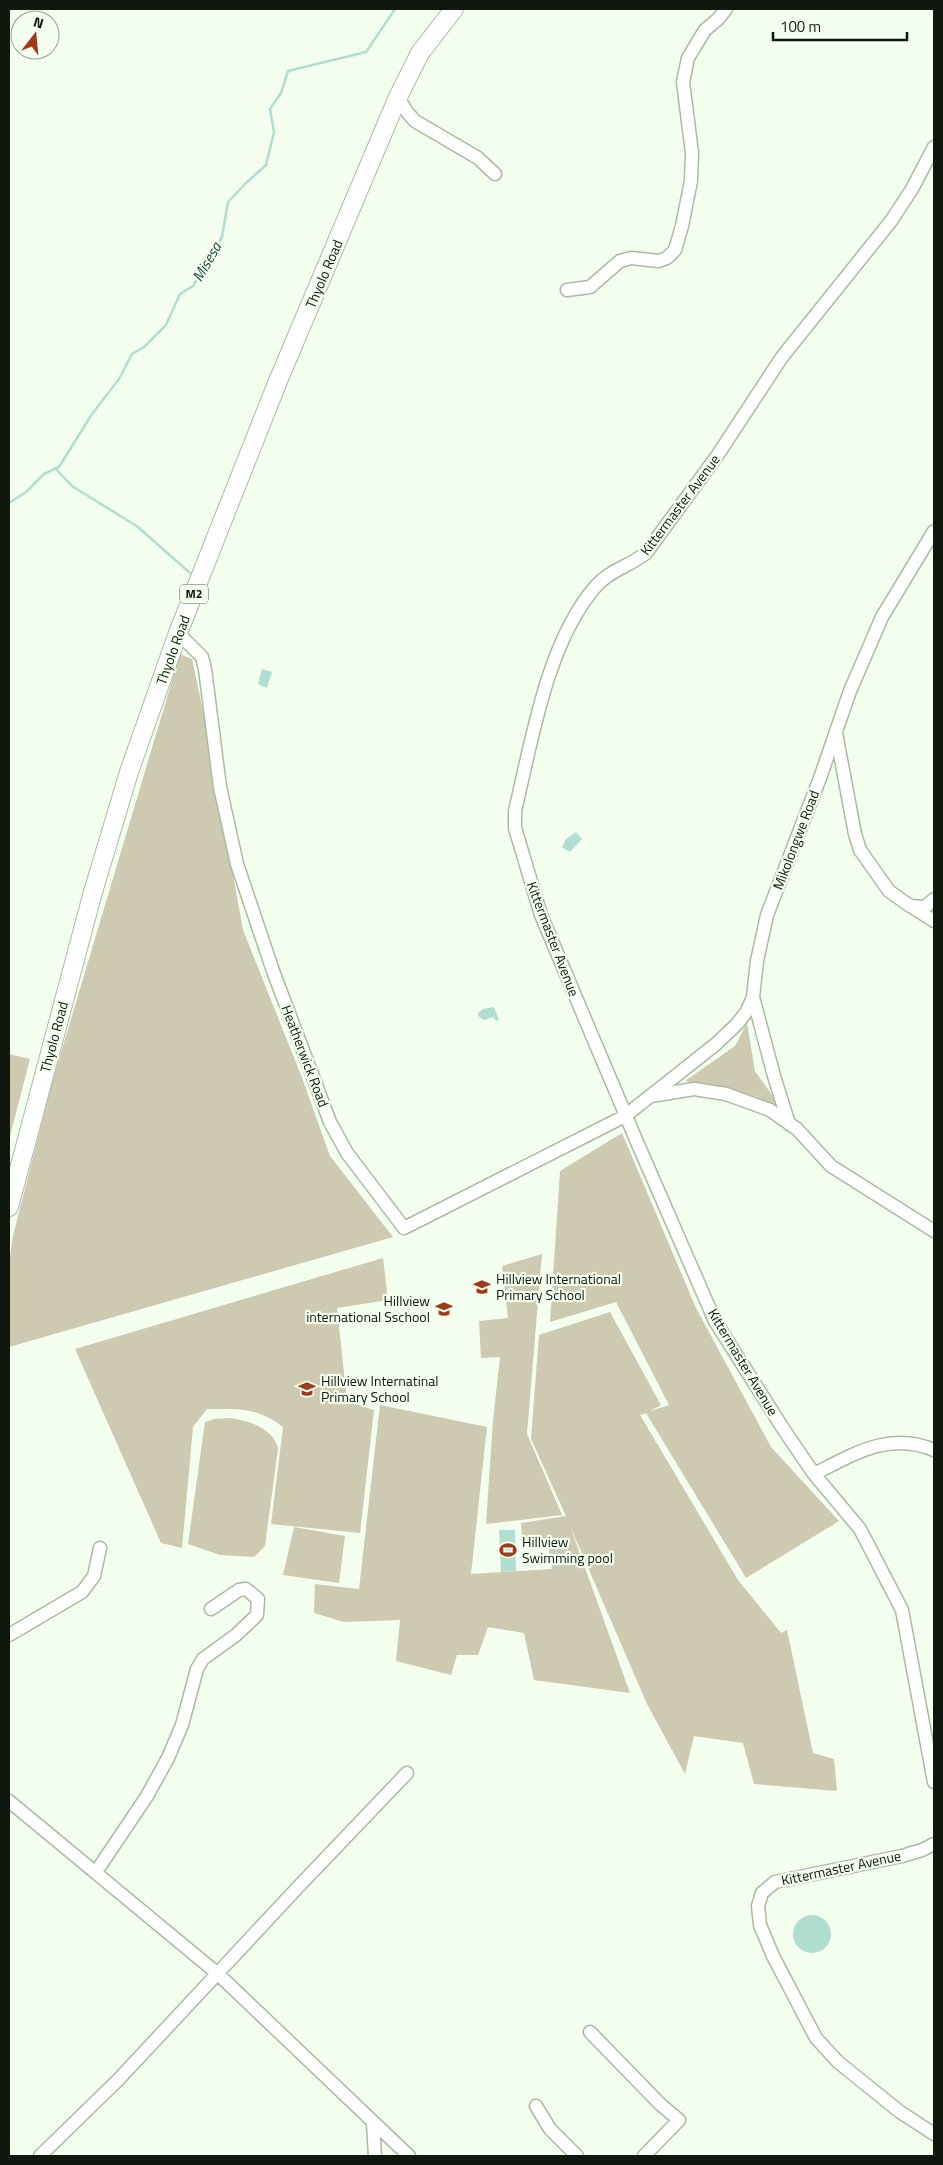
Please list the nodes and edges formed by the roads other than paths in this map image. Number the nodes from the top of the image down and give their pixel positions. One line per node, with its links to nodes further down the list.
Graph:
1 (454, 9): 3 (highway, Thyolo Road / M2)
2 (726, 9): 6 (street)
3 (398, 96): 5 (street); 8 (highway, Thyolo Road / M2)
4 (934, 147): 15 (street, Kittermaster Avenue)
5 (495, 174)
6 (567, 290)
7 (934, 531): 9 (street, Mikolongwe Road)
8 (178, 634): 15 (street, Heatherwick Road); 17 (highway, Thyolo Road / M2)
9 (835, 732): 11 (street); 13 (street, Mikolongwe Road)
10 (934, 899): 11 (street)
11 (910, 906): 12 (street)
12 (934, 921)
13 (753, 997): 14 (street, Mikolongwe Road); 16 (street)
14 (648, 1096): 15 (street, Mikolongwe Road); 16 (street)
15 (626, 1116): 20 (street, Kittermaster Avenue)
16 (789, 1124): 18 (street)
17 (9, 1207)
18 (934, 1231)
19 (934, 1450): 20 (street)
20 (814, 1474): 25 (street, Kittermaster Avenue)
21 (100, 1548): 23 (street)
22 (211, 1609): 28 (street)
23 (9, 1635)
24 (407, 1773): 29 (street)
25 (934, 1782)
26 (9, 1802): 28 (street)
27 (934, 1844): 33 (street, Kittermaster Avenue)
28 (96, 1872): 29 (street)
29 (218, 1974): 32 (street); 34 (street)
30 (590, 2032): 38 (street)
31 (536, 2106): 37 (street)
32 (373, 2122): 35 (street); 36 (street)
33 (934, 2134)
34 (40, 2156)
35 (374, 2156)
36 (409, 2156)
37 (577, 2156)
38 (644, 2156)

